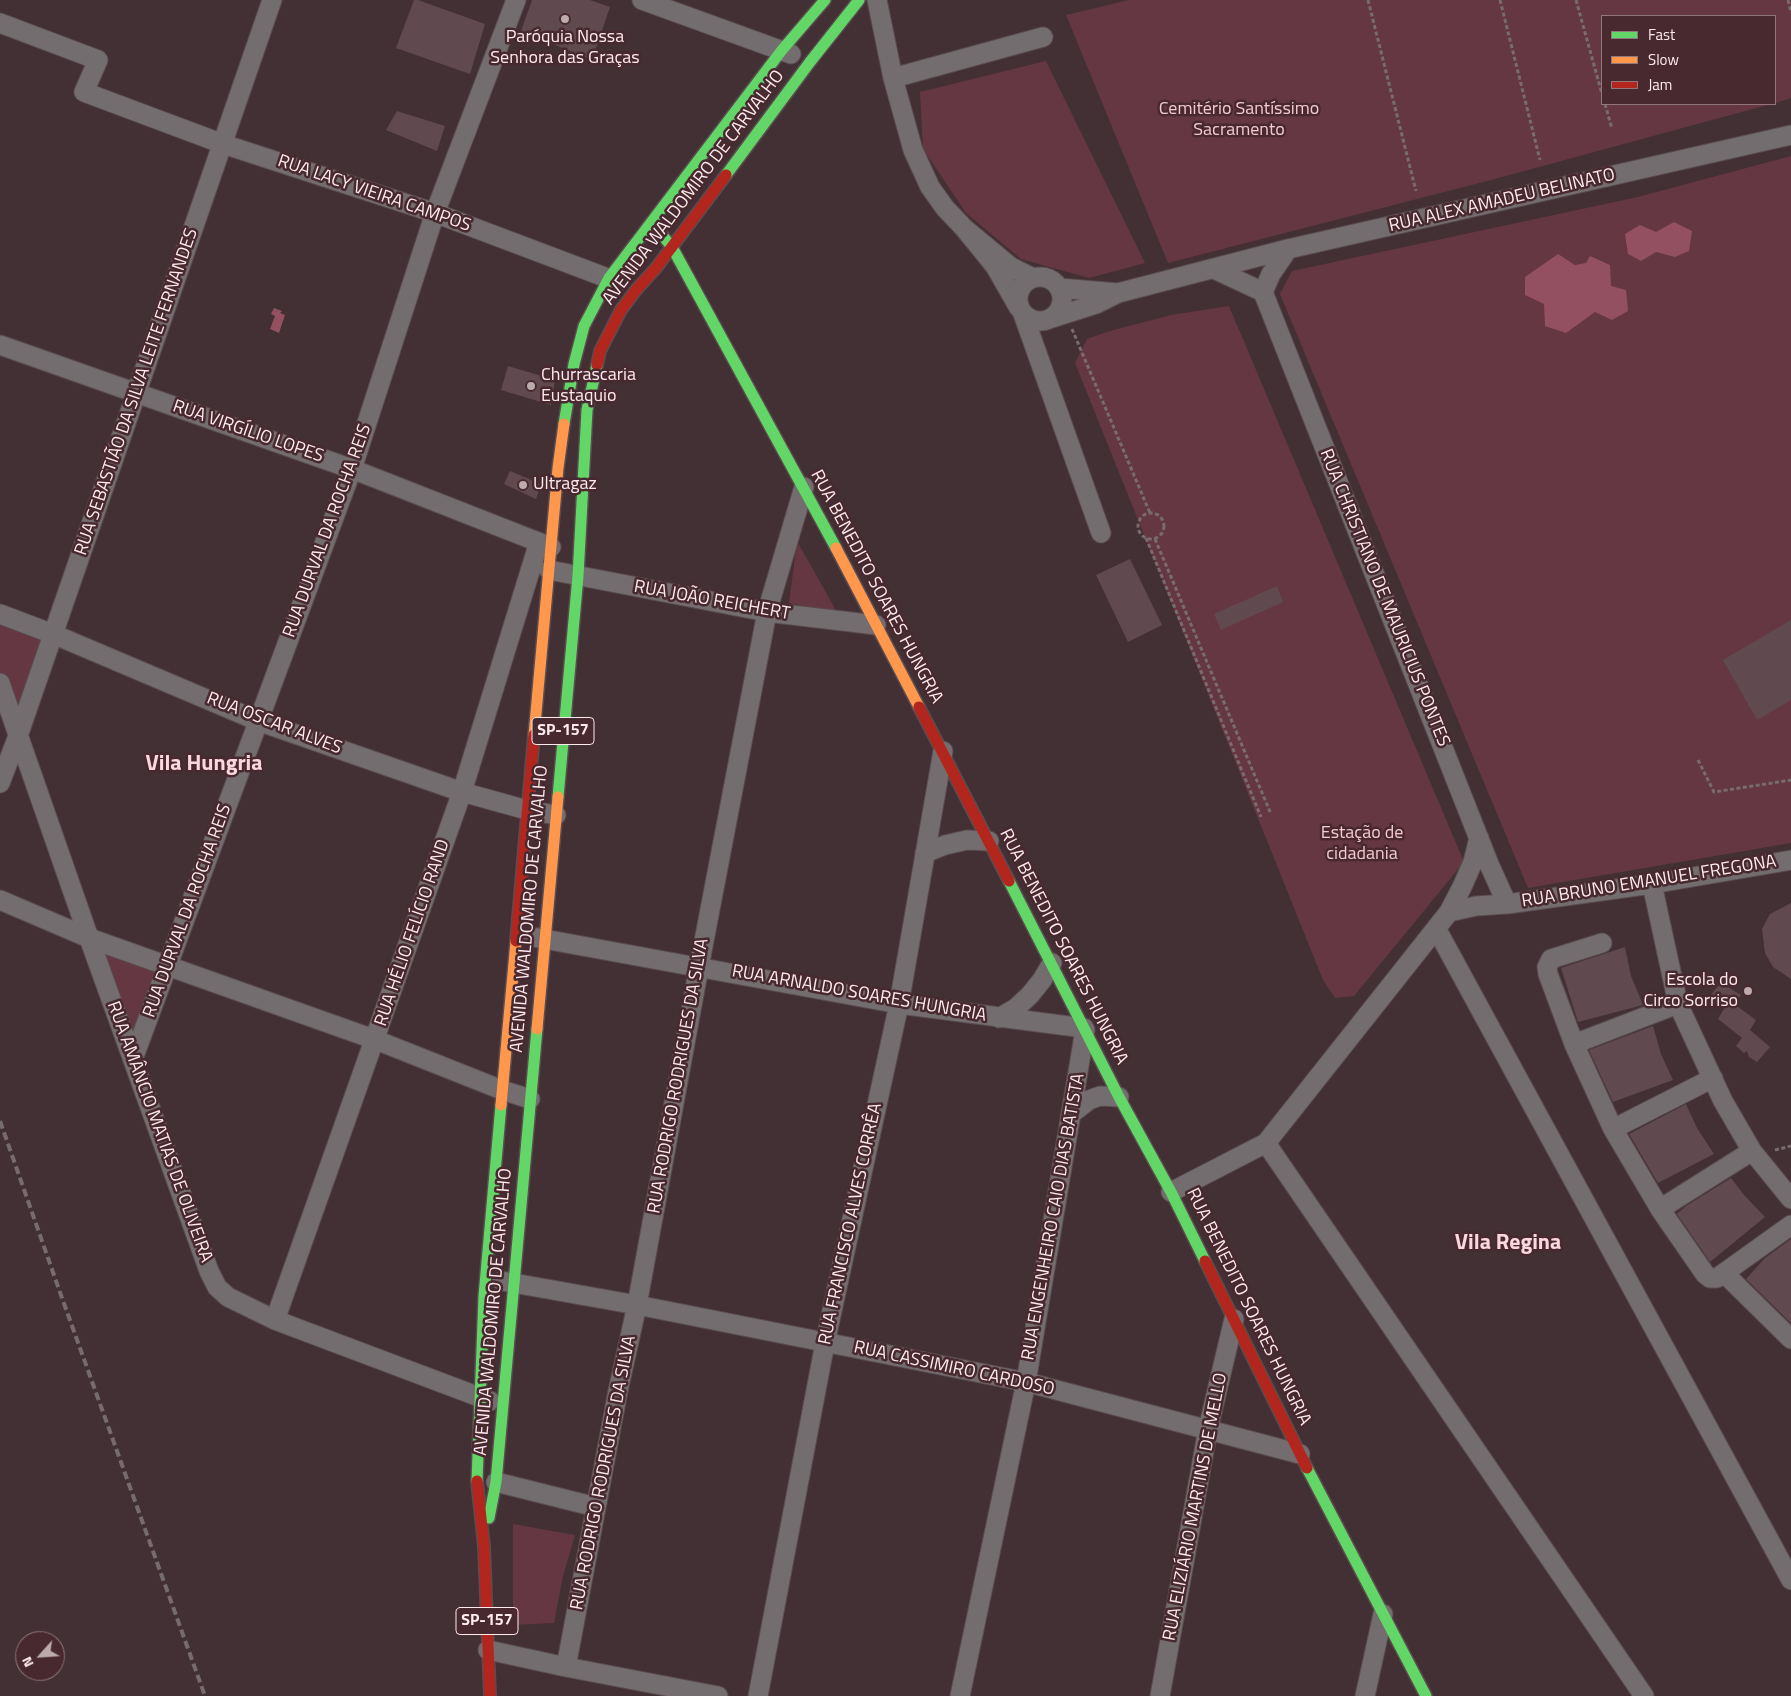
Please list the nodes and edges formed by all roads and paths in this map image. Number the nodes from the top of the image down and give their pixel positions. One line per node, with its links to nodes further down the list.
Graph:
1 (272, 0): 21 (street, RUA SEBASTIÃO DA SILVA LEITE FERNANDES)
2 (516, 0): 24 (street, RUA DURVAL DA ROCHA REIS)
3 (642, 0): 14 (street)
4 (825, 0): 14 (main road, AVENIDA WALDOMIRO DE CARVALHO / SP-157)
5 (859, 0): 15 (main road, AVENIDA WALDOMIRO DE CARVALHO / SP-157)
6 (877, 0): 16 (street)
7 (1368, 0): 23 (path)
8 (1500, 0): 22 (path)
9 (1576, 0): 17 (path)
10 (1788, 0): 11 (path)
11 (1791, 12)
12 (0, 23): 21 (street, RUA LACY VIEIRA CAMPOS)
13 (1043, 37): 16 (street)
14 (782, 50): 15 (street); 25 (main road, AVENIDA WALDOMIRO DE CARVALHO / SP-157)
15 (810, 62): 27 (main road, AVENIDA WALDOMIRO DE CARVALHO / SP-157)
16 (893, 78): 26 (street)
17 (1601, 90)
18 (1605, 105): 19 (path)
19 (1612, 129)
20 (1791, 135): 28 (street, RUA ALEX AMADEU BELINATO)
21 (223, 144): 24 (street, RUA LACY VIEIRA CAMPOS); 39 (street, RUA SEBASTIÃO DA SILVA LEITE FERNANDES)
22 (1540, 160)
23 (1416, 191)
24 (435, 214): 30 (street, RUA LACY VIEIRA CAMPOS); 40 (street, RUA DURVAL DA ROCHA REIS)
25 (652, 223): 27 (main road, RUA BENEDITO SOARES HUNGRIA); 30 (main road, AVENIDA WALDOMIRO DE CARVALHO / SP-157)
26 (964, 228): 31 (street); 36 (street)
27 (672, 246): 33 (main road, AVENIDA WALDOMIRO DE CARVALHO / SP-157); 41 (main road, RUA BENEDITO SOARES HUNGRIA)
28 (1288, 249): 29 (street, RUA ALEX AMADEU BELINATO); 34 (street)
29 (1214, 269): 34 (street); 35 (street, RUA ALEX AMADEU BELINATO)
30 (610, 278): 33 (street, RUA LACY VIEIRA CAMPOS); 46 (main road, AVENIDA WALDOMIRO DE CARVALHO / SP-157)
31 (1032, 278): 32 (street); 36 (street)
32 (1059, 288): 35 (street); 37 (street)
33 (636, 290): 47 (main road, AVENIDA WALDOMIRO DE CARVALHO / SP-157)
34 (1263, 292): 66 (street, RUA CHRISTIANO DE MAURICIUS PONTES)
35 (1118, 293): 37 (street)
36 (1021, 311): 37 (street); 43 (street)
37 (1057, 316): 42 (path)
38 (0, 345): 39 (street, RUA VIRGÍLIO LOPES)
39 (137, 393): 40 (street, RUA VIRGÍLIO LOPES); 53 (street, RUA SEBASTIÃO DA SILVA LEITE FERNANDES)
40 (352, 469): 46 (street, RUA VIRGÍLIO LOPES); 55 (street, RUA DURVAL DA ROCHA REIS)
41 (804, 487): 50 (street, RUA RODRIGO RODRIGUES DA SILVA); 52 (main road, RUA BENEDITO SOARES HUNGRIA)
42 (1150, 512): 44 (path); 45 (path)
43 (1101, 533)
44 (1146, 538): 45 (path); 65 (path)
45 (1155, 539): 63 (path)
46 (545, 545): 47 (street, RUA VIRGÍLIO LOPES); 48 (main road, AVENIDA WALDOMIRO DE CARVALHO / SP-157); 61 (street, RUA HÉLIO FELÍCIO RAND)
47 (579, 555): 49 (main road, AVENIDA WALDOMIRO DE CARVALHO / SP-157)
48 (549, 570): 49 (street, RUA JOÃO REICHERT); 62 (main road, AVENIDA WALDOMIRO DE CARVALHO / SP-157)
49 (578, 576): 50 (street, RUA JOÃO REICHERT); 64 (main road, AVENIDA WALDOMIRO DE CARVALHO / SP-157)
50 (767, 612): 52 (street, RUA JOÃO REICHERT); 81 (street, RUA RODRIGO RODRIGUES DA SILVA)
51 (0, 614): 53 (street, RUA OSCAR ALVES)
52 (876, 625): 57 (main road, RUA BENEDITO SOARES HUNGRIA)
53 (53, 634): 55 (street, RUA OSCAR ALVES); 56 (street, RUA SEBASTIÃO DA SILVA LEITE FERNANDES)
54 (0, 683): 56 (street, RUA AMÂNCIO MATIAS DE OLIVEIRA)
55 (258, 721): 61 (street, RUA OSCAR ALVES); 80 (street, RUA DURVAL DA ROCHA REIS)
56 (18, 736): 60 (street, RUA SEBASTIÃO DA SILVA LEITE FERNANDES); 76 (street, RUA AMÂNCIO MATIAS DE OLIVEIRA)
57 (943, 751): 67 (main road, RUA BENEDITO SOARES HUNGRIA); 68 (street, RUA FRANCISCO ALVES CORRÊA)
58 (1698, 760): 59 (path)
59 (1791, 780)
60 (0, 783)
61 (462, 792): 62 (street, RUA OSCAR ALVES); 86 (street, RUA HÉLIO FELÍCIO RAND)
62 (527, 810): 64 (street, RUA OSCAR ALVES); 75 (main road, AVENIDA WALDOMIRO DE CARVALHO / SP-157)
63 (1271, 814)
64 (556, 815): 77 (main road, AVENIDA WALDOMIRO DE CARVALHO / SP-157)
65 (1261, 817)
66 (1479, 838): 72 (street, RUA CHRISTIANO DE MAURICIUS PONTES); 73 (street)
67 (989, 841): 68 (street); 79 (main road, RUA BENEDITO SOARES HUNGRIA)
68 (925, 853): 82 (street, RUA FRANCISCO ALVES CORRÊA)
69 (1791, 860): 70 (street, RUA BRUNO EMANUEL FREGONA)
70 (1652, 884): 72 (street, RUA BRUNO EMANUEL FREGONA); 83 (street)
71 (0, 900): 76 (street)
72 (1507, 904): 73 (street, RUA BRUNO EMANUEL FREGONA)
73 (1449, 912): 74 (street)
74 (1436, 928): 95 (street); 117 (street)
75 (517, 934): 77 (street, RUA ARNALDO SOARES HUNGRIA); 90 (main road, AVENIDA WALDOMIRO DE CARVALHO / SP-157)
76 (89, 938): 80 (street); 88 (street, RUA AMÂNCIO MATIAS DE OLIVEIRA)
77 (544, 938): 81 (street, RUA ARNALDO SOARES HUNGRIA); 92 (main road, AVENIDA WALDOMIRO DE CARVALHO / SP-157)
78 (1602, 943): 87 (street)
79 (1052, 963): 84 (street); 85 (main road, RUA BENEDITO SOARES HUNGRIA)
80 (167, 966): 86 (street); 88 (street, RUA DURVAL DA ROCHA REIS)
81 (699, 967): 82 (street, RUA ARNALDO SOARES HUNGRIA); 104 (street, RUA RODRIGO RODRIGUES DA SILVA)
82 (899, 1004): 84 (street, RUA ARNALDO SOARES HUNGRIA); 108 (street, RUA FRANCISCO ALVES CORRÊA)
83 (1678, 1004): 87 (street); 89 (street)
84 (999, 1018): 85 (street, RUA ARNALDO SOARES HUNGRIA)
85 (1085, 1029): 91 (main road, RUA BENEDITO SOARES HUNGRIA); 93 (street, RUA ENGENHEIRO CAIO DIAS BATISTA)
86 (376, 1040): 90 (street); 105 (street, RUA HÉLIO FELÍCIO RAND)
87 (1574, 1044): 94 (street)
88 (132, 1059): 105 (street, RUA AMÂNCIO MATIAS DE OLIVEIRA)
89 (1713, 1078): 94 (street); 96 (street)
90 (502, 1090): 92 (street); 102 (main road, AVENIDA WALDOMIRO DE CARVALHO / SP-157)
91 (1119, 1096): 93 (street); 97 (main road, RUA BENEDITO SOARES HUNGRIA)
92 (530, 1099): 103 (main road, AVENIDA WALDOMIRO DE CARVALHO / SP-157)
93 (1071, 1114): 109 (street, RUA ENGENHEIRO CAIO DIAS BATISTA)
94 (1613, 1129): 99 (street)
95 (1266, 1143): 97 (street); 128 (street)
96 (1752, 1151): 98 (street); 99 (street)
97 (1171, 1192): 106 (main road, RUA BENEDITO SOARES HUNGRIA)
98 (1791, 1199)
99 (1660, 1209): 101 (street)
100 (1791, 1225): 101 (street)
101 (1724, 1273): 107 (street)
102 (486, 1279): 103 (street, RUA CASSIMIRO CARDOSO); 110 (main road, AVENIDA WALDOMIRO DE CARVALHO / SP-157)
103 (514, 1282): 104 (street, RUA CASSIMIRO CARDOSO); 111 (main road, AVENIDA WALDOMIRO DE CARVALHO / SP-157)
104 (637, 1305): 108 (street, RUA CASSIMIRO CARDOSO); 115 (street, RUA RODRIGO RODRIGUES DA SILVA)
105 (275, 1320): 110 (street, RUA AMÂNCIO MATIAS DE OLIVEIRA)
106 (1234, 1320): 112 (street, RUA ELIZIÁRIO MARTINS DE MELLO); 113 (main road, RUA BENEDITO SOARES HUNGRIA)
107 (1791, 1339)
108 (825, 1343): 109 (street, RUA CASSIMIRO CARDOSO); 123 (street, RUA FRANCISCO ALVES CORRÊA)
109 (1026, 1382): 112 (street, RUA CASSIMIRO CARDOSO); 124 (street, RUA ENGENHEIRO CAIO DIAS BATISTA)
110 (479, 1396): 111 (street, RUA AMÂNCIO MATIAS DE OLIVEIRA); 116 (main road, AVENIDA WALDOMIRO DE CARVALHO / SP-157)
111 (503, 1406): 114 (main road, AVENIDA WALDOMIRO DE CARVALHO / SP-157)
112 (1208, 1429): 113 (street, RUA CASSIMIRO CARDOSO); 125 (street, RUA ELIZIÁRIO MARTINS DE MELLO)
113 (1300, 1454): 118 (main road, RUA BENEDITO SOARES HUNGRIA)
114 (496, 1482): 115 (street); 116 (main road, AVENIDA WALDOMIRO DE CARVALHO / SP-157)
115 (596, 1506): 120 (street, RUA RODRIGO RODRIGUES DA SILVA)
116 (484, 1546): 119 (main road, AVENIDA WALDOMIRO DE CARVALHO / SP-157)
117 (1791, 1580)
118 (1383, 1614): 126 (street); 127 (main road, RUA BENEDITO SOARES HUNGRIA)
119 (488, 1650): 120 (street); 121 (main road, AVENIDA WALDOMIRO DE CARVALHO / SP-157)
120 (566, 1667): 122 (street)
121 (490, 1696)
122 (718, 1696)
123 (758, 1696)
124 (960, 1696)
125 (1160, 1696)
126 (1365, 1696)
127 (1426, 1696)
128 (1644, 1696)

